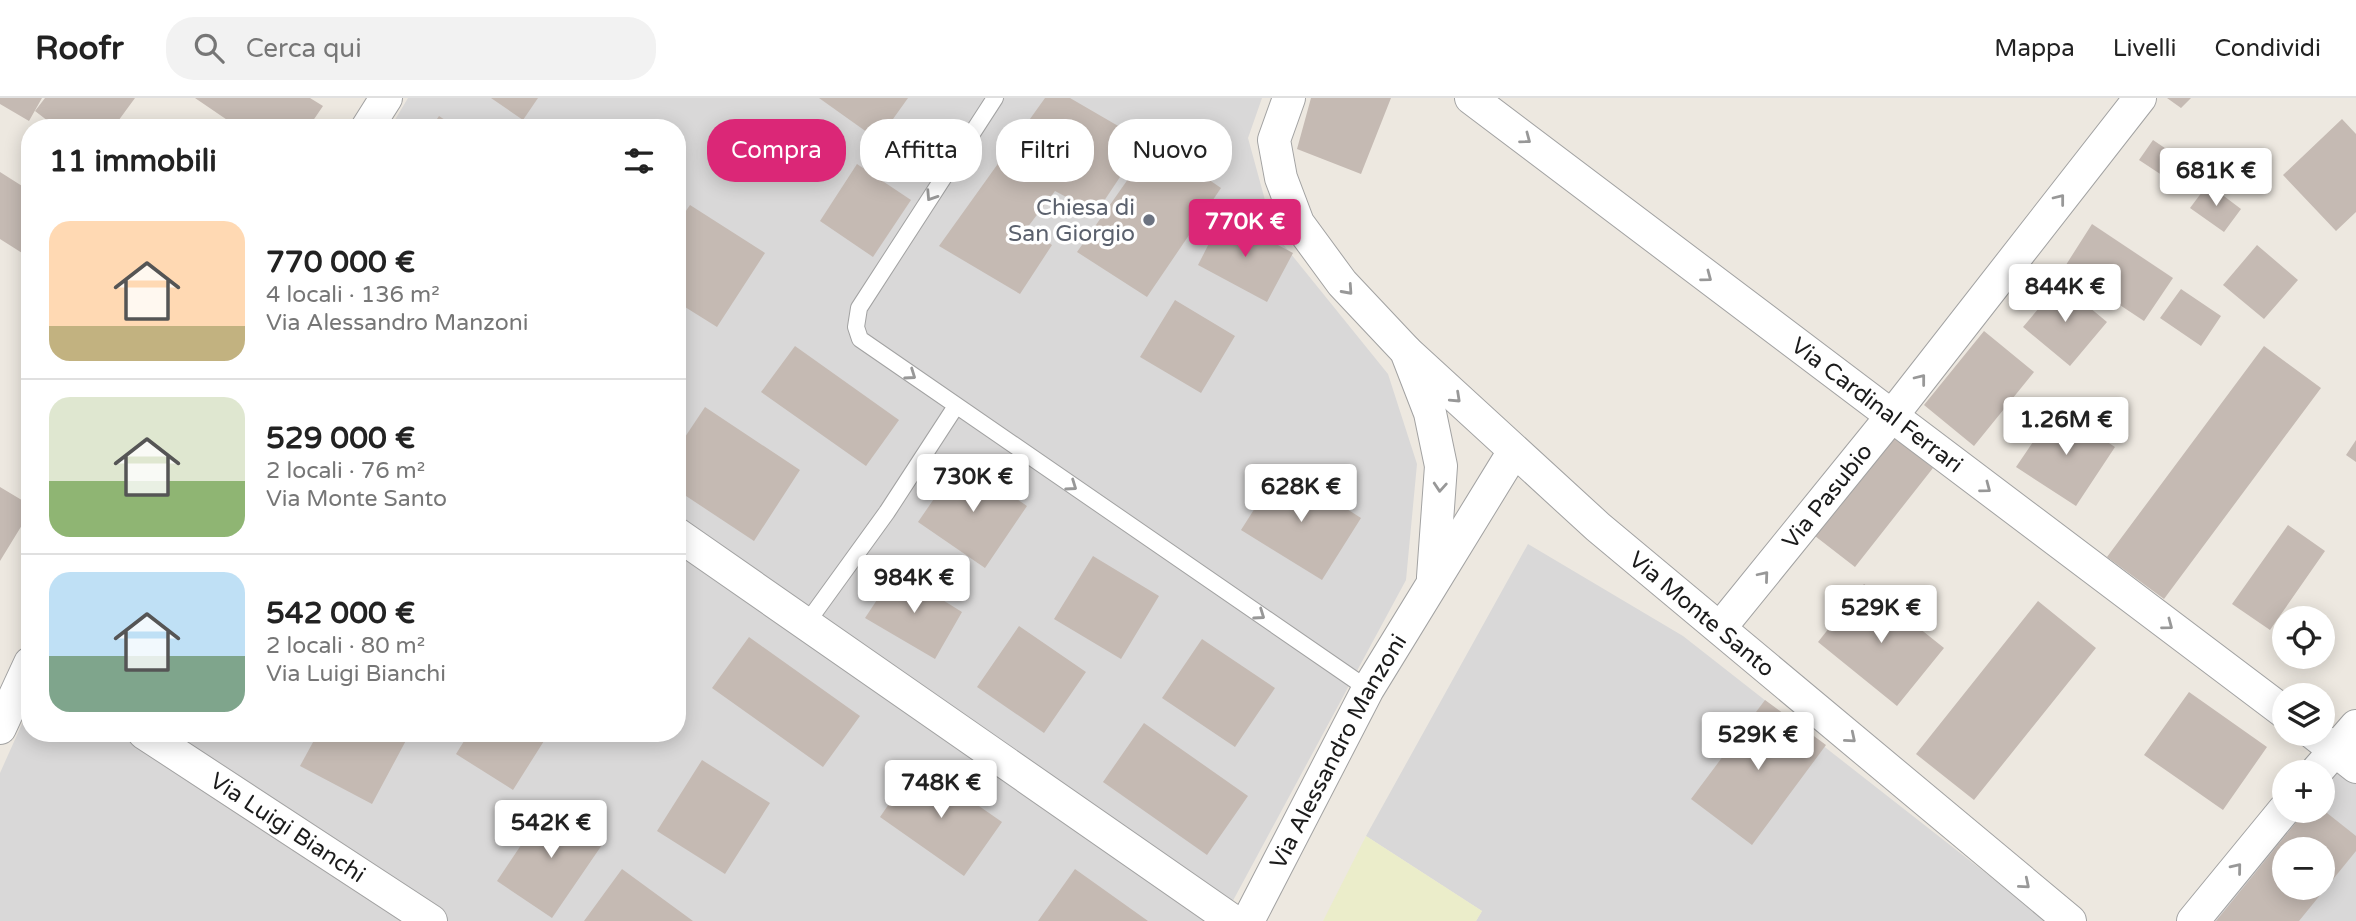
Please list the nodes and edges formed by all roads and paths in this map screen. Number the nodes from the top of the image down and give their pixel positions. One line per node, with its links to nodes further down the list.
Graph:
1 (386, 98): 6 (street)
2 (995, 98): 8 (lane, one-way to 8)
3 (1289, 98): 7 (street, Via Alessandro Manzoni, one-way to 7)
4 (1471, 98): 9 (street, Via Cardinal Ferrari, one-way to 9)
5 (2140, 98): 9 (street, Via Pasubio, one-way to 5)
6 (373, 119)
7 (1406, 351): 10 (street, Via Monte Santo, one-way to 10); 12 (street, Via Alessandro Manzoni, one-way to 12)
8 (956, 406): 13 (lane); 16 (lane, one-way to 16)
9 (1891, 417): 14 (street, Via Pasubio, one-way to 9); 17 (street, Via Cardinal Ferrari, one-way to 17)
10 (1514, 451): 12 (street, Via Alessandro Manzoni); 14 (street, Via Monte Santo)
11 (686, 540): 13 (street)
12 (1432, 582): 16 (street, Via Alessandro Manzoni)
13 (806, 624): 24 (street)
14 (1720, 628): 26 (street, Via Monte Santo, one-way to 26)
15 (21, 682): 19 (street)
16 (1368, 689): 25 (street, Via Alessandro Manzoni)
17 (2272, 703)
18 (2356, 726): 21 (street)
19 (0, 728)
20 (158, 742): 23 (street, Via Luigi Bianchi)
21 (2330, 755)
22 (2273, 823): 27 (street, one-way to 22)
23 (431, 921)
24 (1233, 921)
25 (1248, 921)
26 (2070, 921)
27 (2193, 921)

